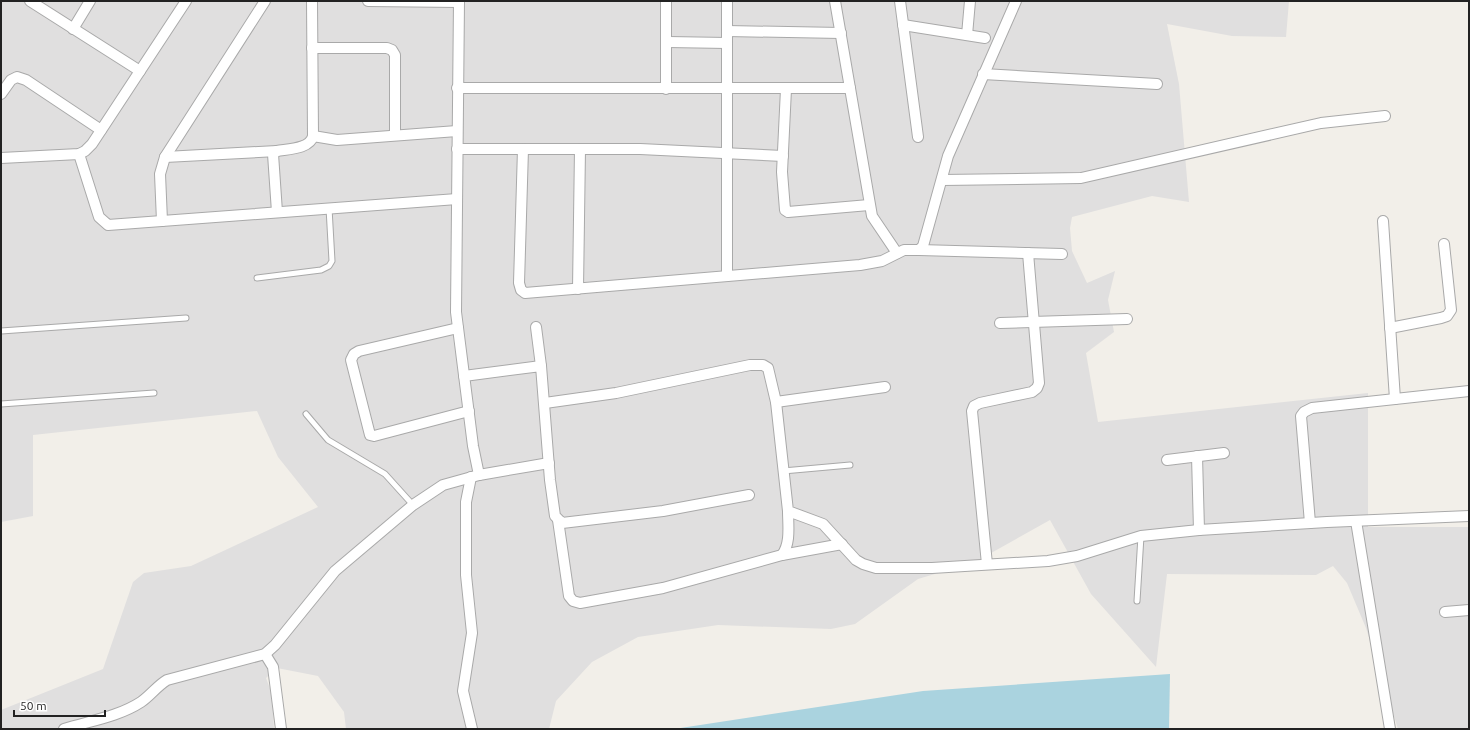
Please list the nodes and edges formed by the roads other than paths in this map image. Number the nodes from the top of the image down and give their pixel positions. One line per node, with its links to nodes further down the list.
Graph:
1 (30, 1): 15 (street)
2 (90, 1): 15 (street)
3 (186, 1): 23 (street)
4 (265, 1): 44 (street)
5 (312, 1): 22 (street)
6 (368, 1): 13 (street)
7 (666, 1): 20 (street)
8 (727, 1): 16 (street)
9 (835, 1): 17 (street)
10 (900, 1): 14 (street)
11 (970, 1): 18 (street)
12 (1016, 1): 24 (street)
13 (459, 2): 26 (street)
14 (903, 25): 18 (street); 37 (street)
15 (72, 29): 23 (street)
16 (727, 31): 17 (street); 21 (street)
17 (841, 34): 27 (street)
18 (967, 34): 19 (street)
19 (985, 38)
20 (668, 42): 21 (street); 28 (street)
21 (727, 43): 30 (street)
22 (312, 48): 35 (street); 36 (street)
23 (140, 72): 33 (street)
24 (984, 74): 25 (street); 47 (street)
25 (1158, 84)
26 (457, 88): 28 (street); 34 (street)
27 (850, 88): 29 (street); 49 (street)
28 (666, 89): 30 (street)
29 (786, 89): 30 (street); 45 (street)
30 (726, 90): 42 (street)
31 (1, 94): 33 (street)
32 (1385, 116): 47 (street)
33 (101, 130): 43 (street)
34 (457, 131): 35 (street); 38 (street)
35 (395, 135): 36 (street)
36 (313, 136): 41 (street)
37 (918, 137)
38 (457, 149): 39 (street); 48 (street)
39 (523, 149): 40 (street); 61 (street)
40 (580, 149): 42 (street); 61 (street)
41 (277, 151): 44 (street); 51 (street)
42 (726, 153): 45 (street); 59 (street)
43 (79, 154): 46 (street); 52 (street)
44 (165, 156): 52 (street)
45 (783, 156): 49 (street)
46 (1, 158)
47 (942, 180): 55 (street)
48 (456, 199): 50 (street); 67 (street)
49 (869, 205): 56 (street)
50 (329, 208): 51 (street); 60 (lane)
51 (277, 212): 52 (street)
52 (162, 221)
53 (1384, 221): 68 (street)
54 (1444, 244): 68 (street)
55 (918, 250): 56 (street); 57 (street)
56 (901, 252): 59 (street)
57 (1028, 253): 58 (street); 64 (street)
58 (1062, 254)
59 (727, 276): 61 (street)
60 (257, 278)
61 (578, 289)
62 (186, 318): 69 (lane)
63 (1128, 318): 64 (street)
64 (1034, 322): 65 (street); 99 (street)
65 (1000, 323)
66 (536, 327): 70 (street)
67 (458, 328): 71 (street); 79 (street)
68 (1390, 328): 75 (street)
69 (1, 331)
70 (541, 366): 71 (street); 77 (street)
71 (464, 376): 79 (street)
72 (884, 387): 76 (street)
73 (1469, 391): 75 (street)
74 (154, 393): 78 (lane)
75 (1395, 399): 94 (street)
76 (776, 402): 77 (street); 86 (street)
77 (545, 403): 84 (street)
78 (1, 404)
79 (469, 411): 87 (street)
80 (306, 414): 89 (lane)
81 (1224, 453): 82 (street)
82 (1197, 456): 83 (street); 95 (street)
83 (1167, 460)
84 (549, 463): 87 (street); 92 (street)
85 (850, 465): 86 (lane)
86 (783, 471): 90 (street)
87 (475, 476): 89 (street); 106 (street)
88 (749, 495): 92 (street)
89 (413, 505): 103 (street)
90 (788, 511): 97 (street); 98 (street)
91 (1469, 516): 93 (street)
92 (558, 520): 98 (street)
93 (1356, 520): 94 (street); 107 (street)
94 (1310, 523): 95 (street)
95 (1199, 530): 96 (street)
96 (1141, 536): 99 (street); 100 (lane)
97 (842, 544): 98 (street); 99 (street)
98 (782, 554)
99 (987, 564)
100 (1137, 601)
101 (1469, 610): 102 (street)
102 (1445, 612)
103 (265, 654): 104 (street); 105 (street)
104 (64, 729)
105 (281, 729)
106 (472, 729)
107 (1390, 729)

